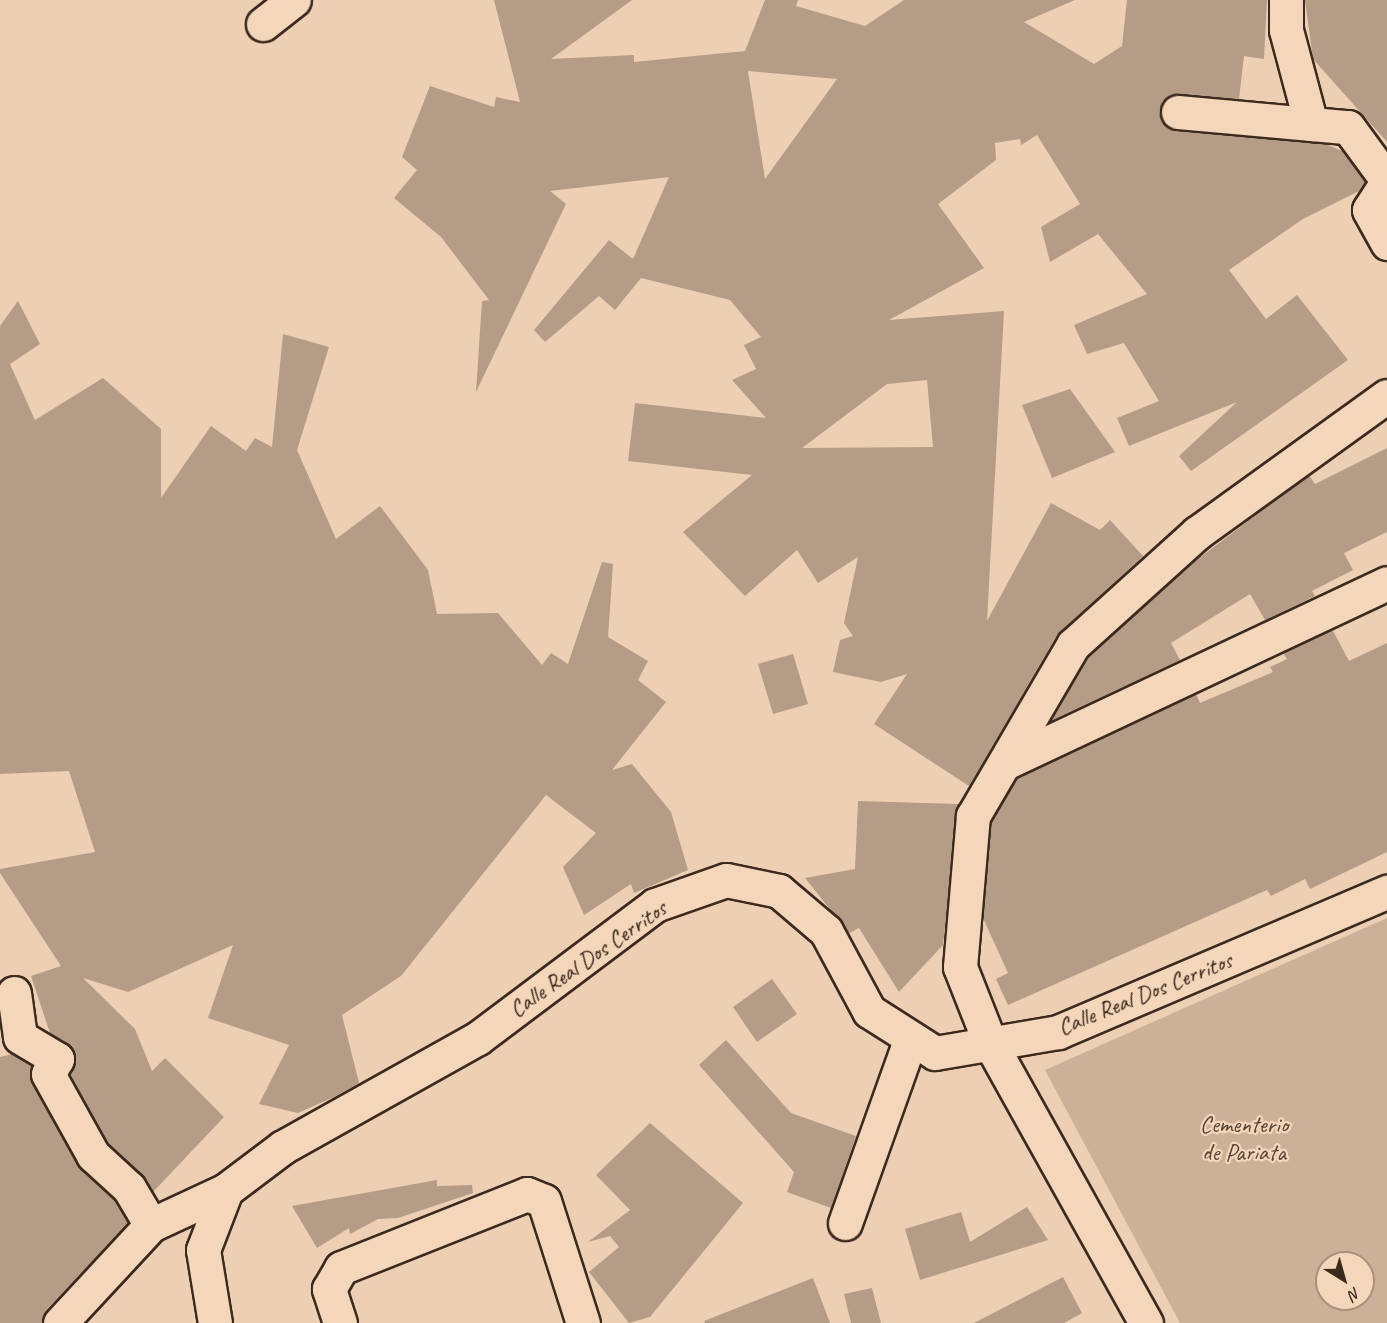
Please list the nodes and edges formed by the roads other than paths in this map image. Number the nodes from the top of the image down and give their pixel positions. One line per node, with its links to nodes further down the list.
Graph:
1 (294, 0): 3 (street)
2 (1286, 0): 5 (street)
3 (263, 24)
4 (1178, 112): 5 (street)
5 (1311, 124): 6 (street)
6 (1387, 181): 7 (street)
7 (1387, 243)
8 (1387, 396): 10 (street)
9 (1387, 583): 10 (street)
10 (1005, 763): 14 (street)
11 (1387, 892): 14 (street, Calle Real Dos Cerritos)
12 (14, 993): 17 (street)
13 (911, 1038): 14 (street, Calle Real Dos Cerritos); 15 (street, Calle Real Dos Cerritos); 16 (street)
14 (990, 1043): 22 (street)
15 (225, 1190): 17 (street, Calle Real Dos Cerritos); 19 (street)
16 (845, 1223)
17 (151, 1225): 18 (street)
18 (60, 1323)
19 (215, 1323)
20 (340, 1323): 21 (street)
21 (584, 1323)
22 (1146, 1323)

